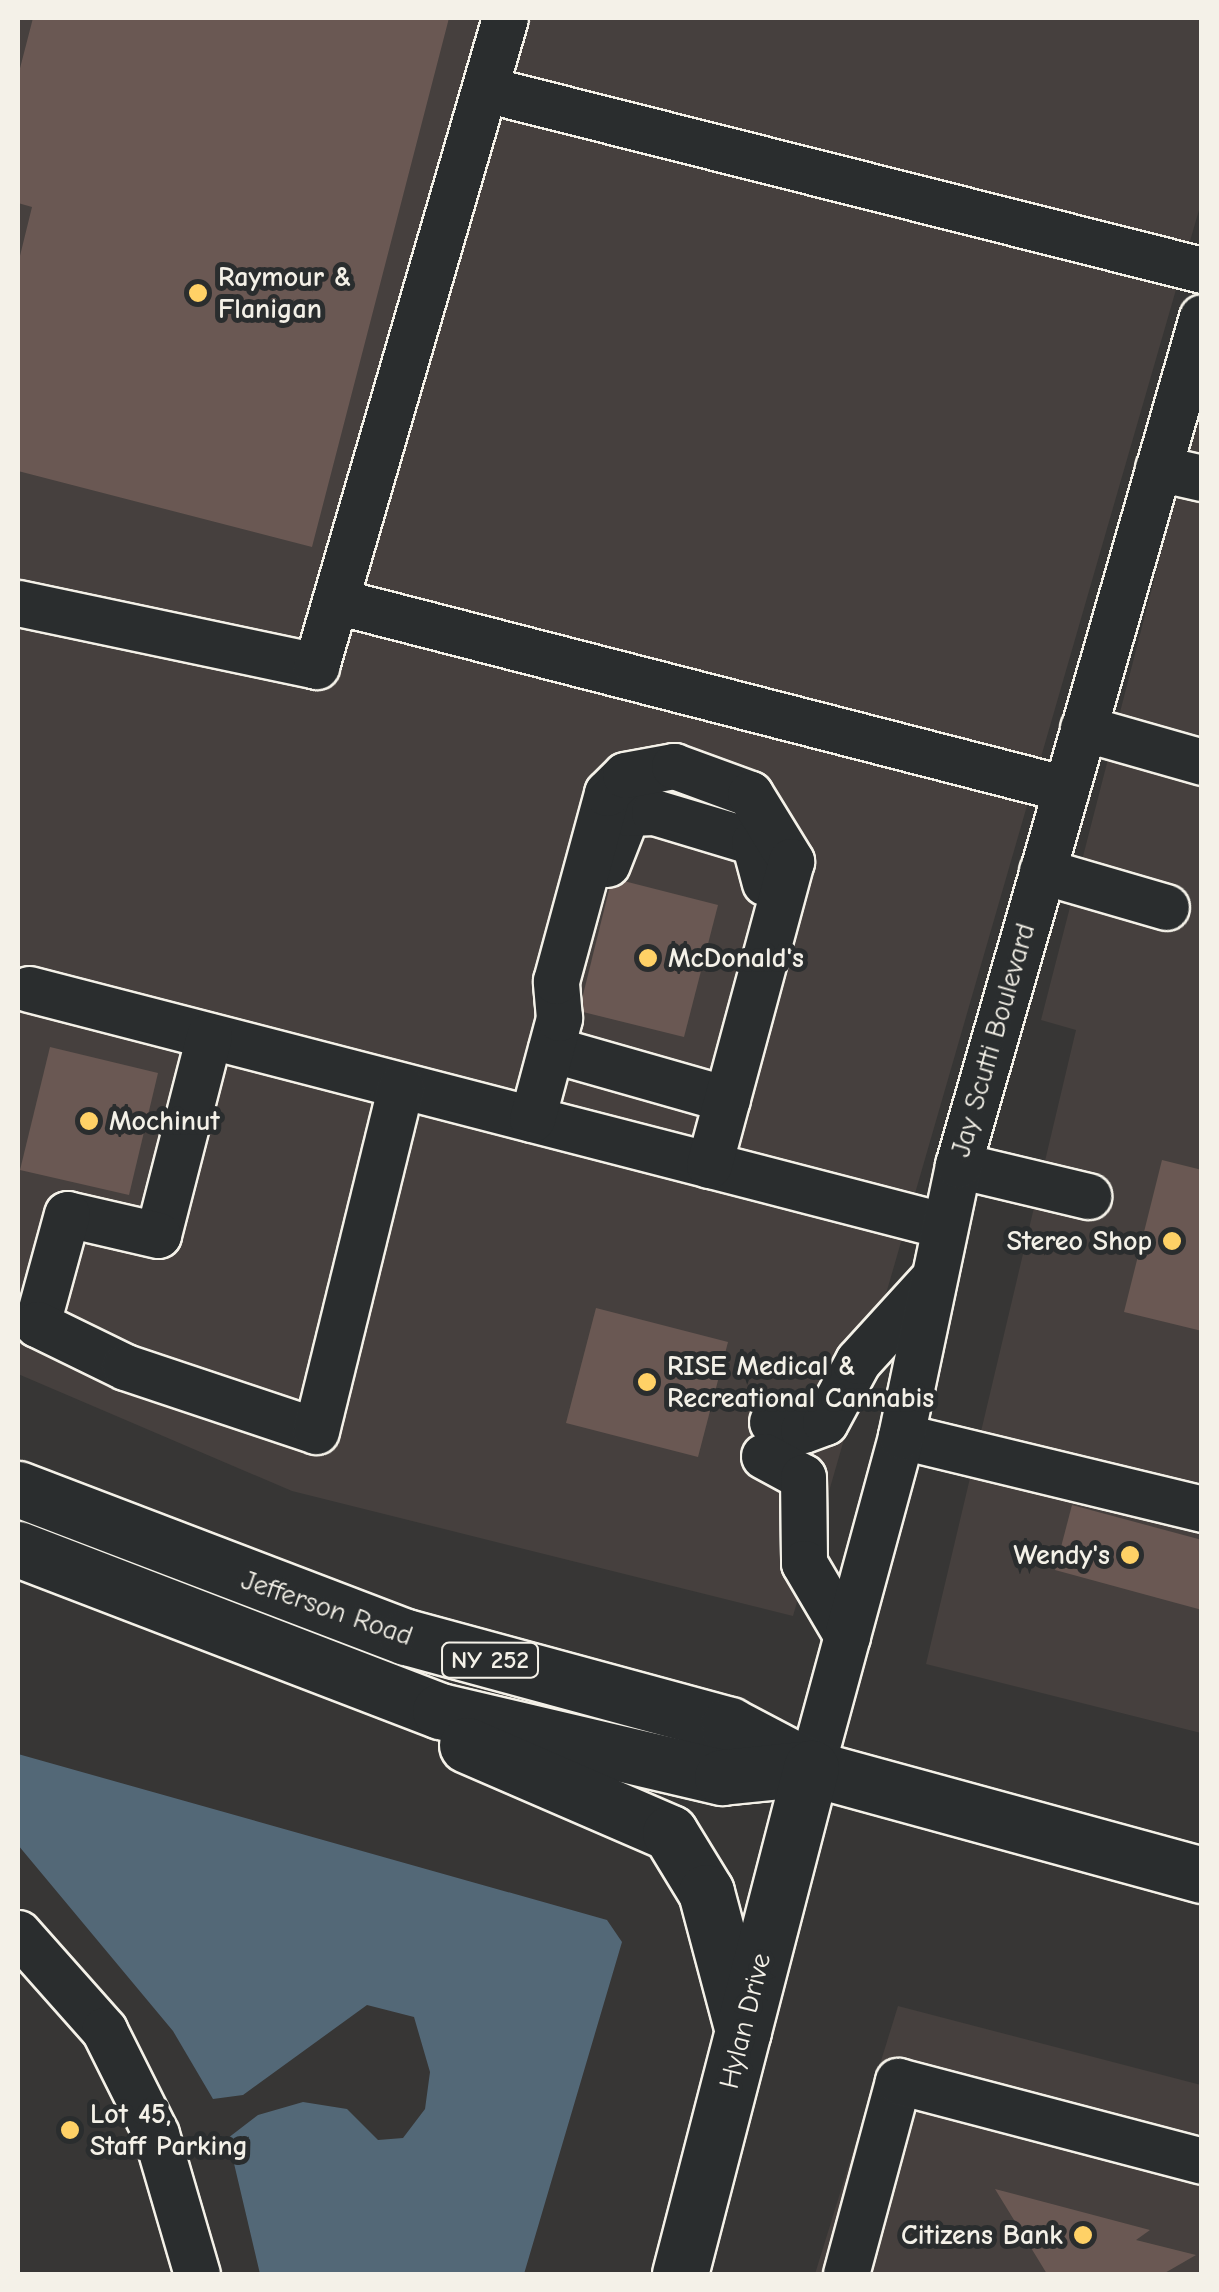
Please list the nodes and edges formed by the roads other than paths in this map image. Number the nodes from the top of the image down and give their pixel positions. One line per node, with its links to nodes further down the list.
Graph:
1 (505, 18): 2 (street)
2 (485, 89): 3 (street); 7 (street)
3 (1202, 270)
4 (1202, 317): 5 (street, Jay Scutti Boulevard)
5 (1158, 468): 6 (street); 9 (street, Jay Scutti Boulevard)
6 (1202, 478)
7 (336, 600): 8 (street); 11 (street)
8 (18, 603)
9 (1084, 728): 10 (street); 11 (street, Jay Scutti Boulevard)
10 (1202, 762)
11 (1066, 790): 12 (street, Jay Scutti Boulevard)
12 (1042, 871): 13 (street); 21 (street, Jay Scutti Boulevard)
13 (1166, 907)
14 (770, 924): 16 (street); 16 (street); 19 (street)
15 (28, 989): 17 (street)
16 (555, 1034): 19 (street); 20 (street)
17 (209, 1036): 18 (street); 18 (street)
18 (402, 1086): 20 (street)
19 (727, 1099): 22 (street)
20 (532, 1120): 22 (street)
21 (958, 1164): 23 (street); 24 (street, Jay Scutti Boulevard)
22 (709, 1165): 24 (street)
23 (1088, 1196)
24 (942, 1225): 25 (street, Jay Scutti Boulevard)
25 (931, 1281): 26 (street, Jay Scutti Boulevard); 30 (street)
26 (901, 1436): 28 (street); 30 (street, Jay Scutti Boulevard)
27 (18, 1489): 32 (main road, Jefferson Road / NY 252)
28 (1202, 1509)
29 (18, 1549): 31 (main road, Jefferson Road / NY 252)
30 (847, 1636): 32 (street, Jay Scutti Boulevard)
31 (370, 1687): 32 (main road, Jefferson Road / NY 252); 35 (main road)
32 (811, 1768): 33 (main road, Jefferson Road / NY 252); 35 (main road, Hylan Drive)
33 (1202, 1875)
34 (18, 1933): 37 (street)
35 (743, 2030): 38 (main road, Hylan Drive)
36 (1202, 2160): 39 (street)
37 (197, 2274)
38 (680, 2274)
39 (846, 2274)

